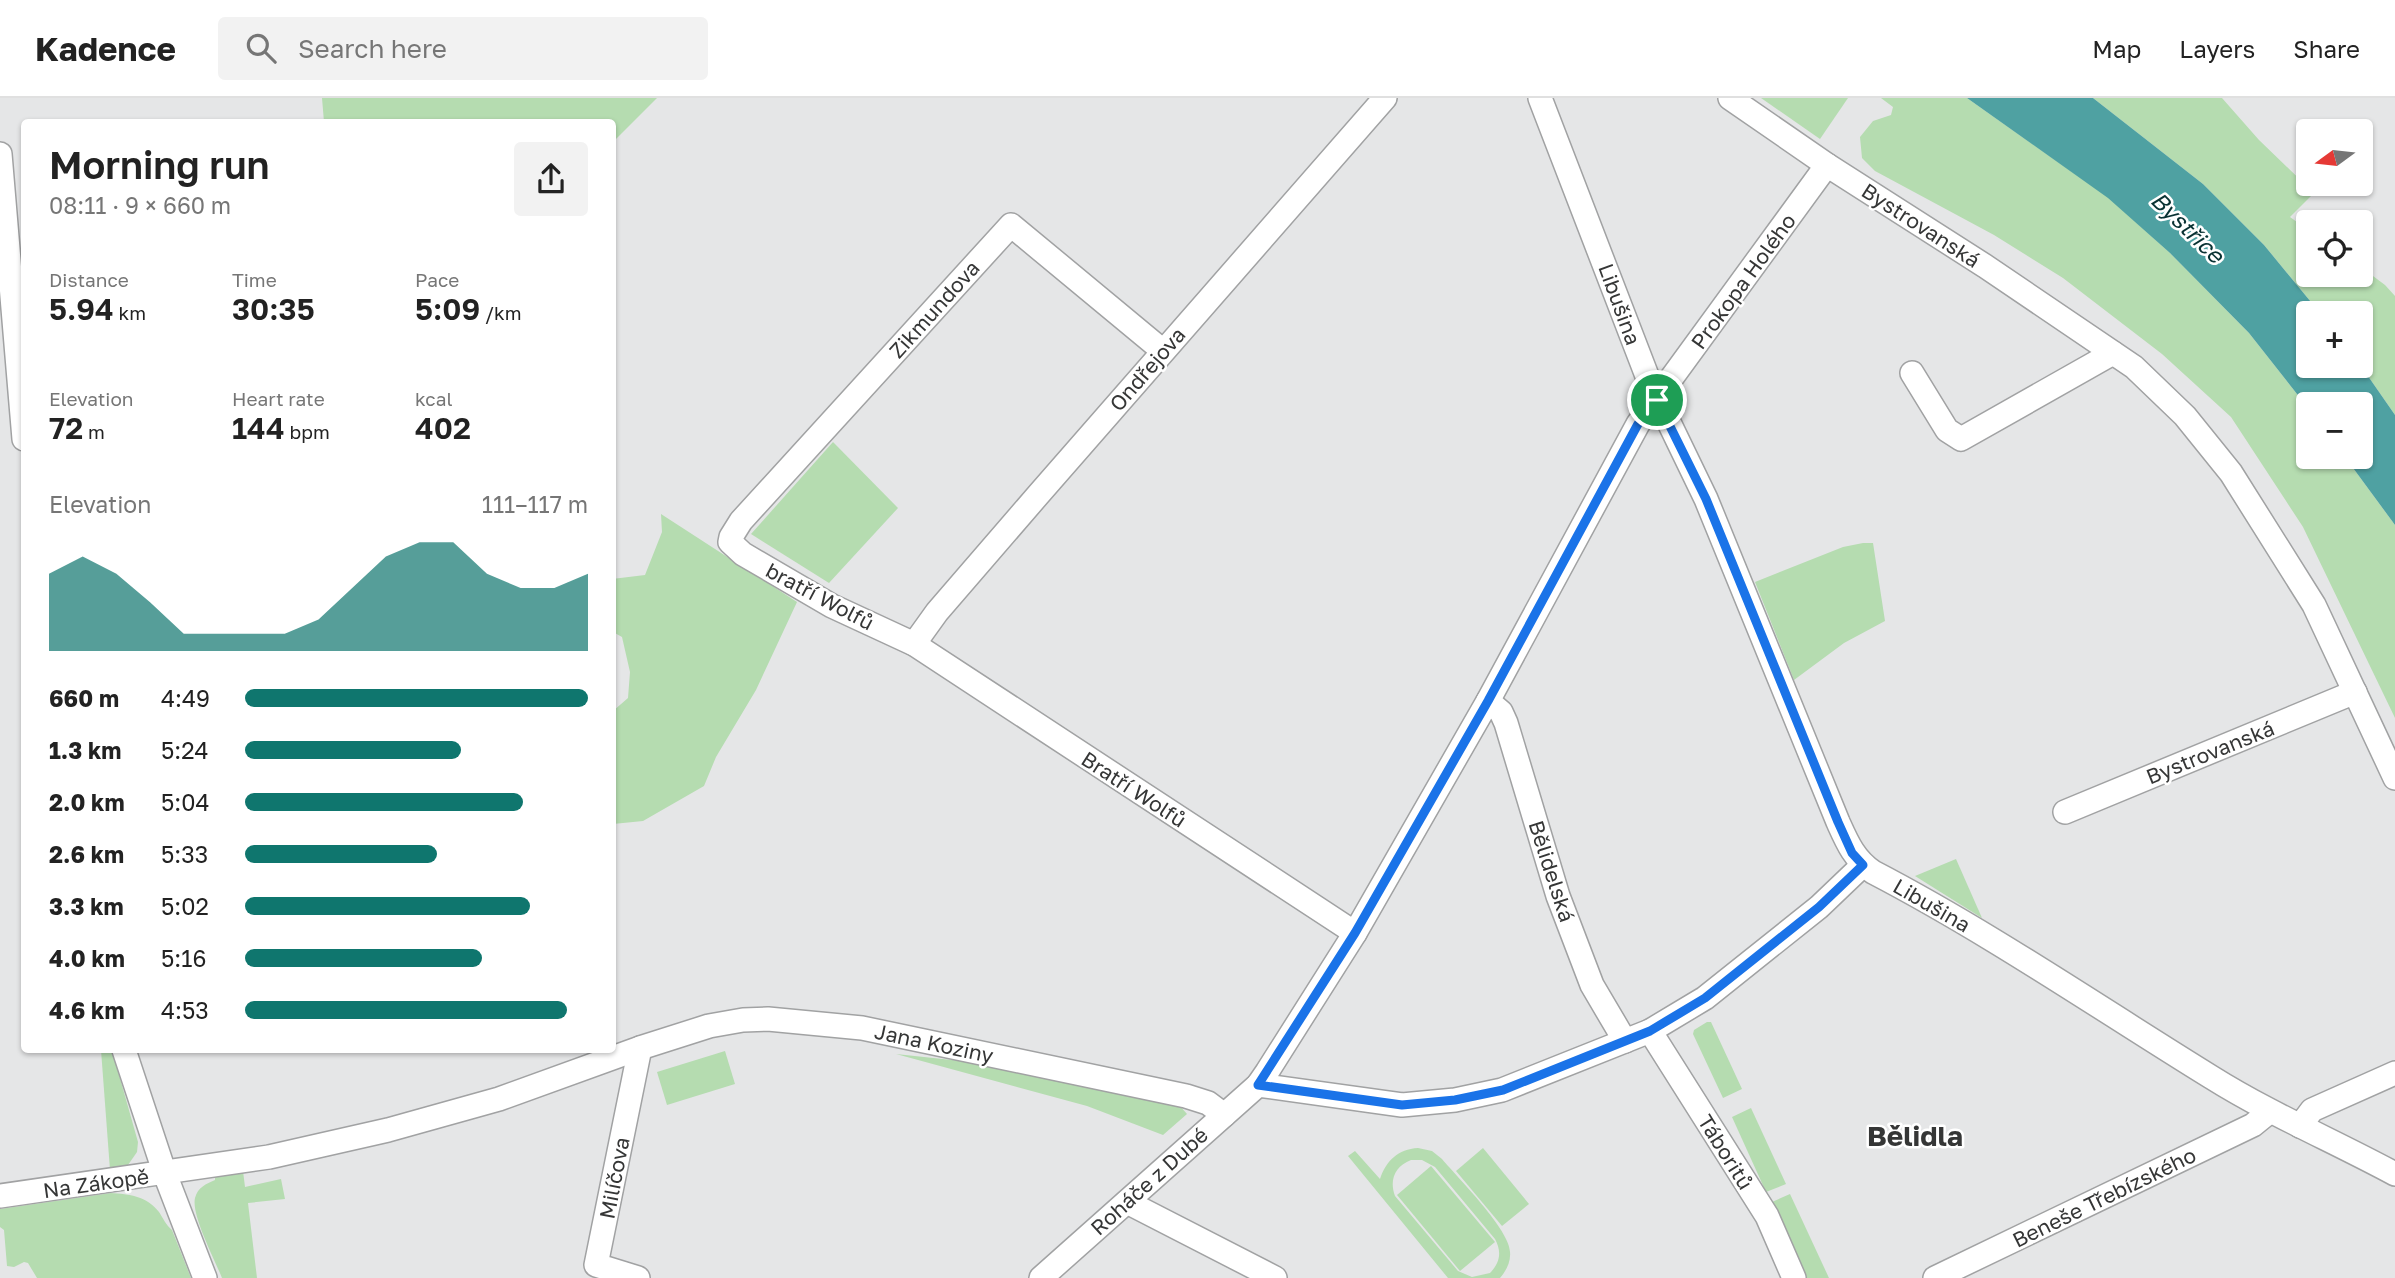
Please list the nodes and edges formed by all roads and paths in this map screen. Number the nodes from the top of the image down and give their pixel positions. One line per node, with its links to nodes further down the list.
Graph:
1 (1385, 98): 6 (street, Ondřejova)
2 (1540, 98): 9 (street, Libušina)
3 (1730, 98): 5 (street, Bystrovanská)
4 (0, 154): 10 (street)
5 (1827, 165): 7 (street, Bystrovanská); 9 (street, Prokopa Holého)
6 (1163, 351): 11 (street, Zikmundova); 12 (street, Ondřejova)
7 (2113, 352): 8 (street); 13 (street, Bystrovanská)
8 (1912, 373)
9 (1657, 400): 14 (street, Prokopa Holého); 17 (street, Libušina)
10 (21, 403)
11 (730, 542): 12 (street, bratří Wolfů)
12 (914, 644): 18 (street, Bratří Wolfů)
13 (2355, 692): 15 (street, Bystrovanská); 16 (street, Bystrovanská)
14 (1488, 701): 18 (street, Prokopa Holého); 20 (street, Bělidelská)
15 (2395, 778)
16 (2065, 812)
17 (1863, 865): 19 (street); 25 (street, Libušina)
18 (1355, 933): 24 (street, Prokopa Holého)
19 (1650, 1031): 20 (street); 36 (street, Táboritů)
20 (1625, 1041): 24 (street)
21 (640, 1048): 26 (street, Jana Koziny); 28 (street, Jana Koziny); 33 (street, Milíčova)
22 (125, 1053): 28 (street)
23 (2395, 1073): 27 (street)
24 (1258, 1085): 26 (street, Roháče z Dubé)
25 (2269, 1112): 27 (street, Libušina); 37 (street, Beneše Třebízského)
26 (1224, 1115): 31 (street, Roháče z Dubé)
27 (2300, 1126): 29 (street, Libušina)
28 (165, 1174): 30 (street, Na Zákopě); 32 (street, Na Zákopě)
29 (2395, 1174)
30 (0, 1196)
31 (1126, 1202): 34 (street, Roháče z Dubé); 35 (street)
32 (205, 1278)
33 (638, 1278)
34 (1041, 1278)
35 (1275, 1278)
36 (1794, 1278)
37 (1935, 1278)

